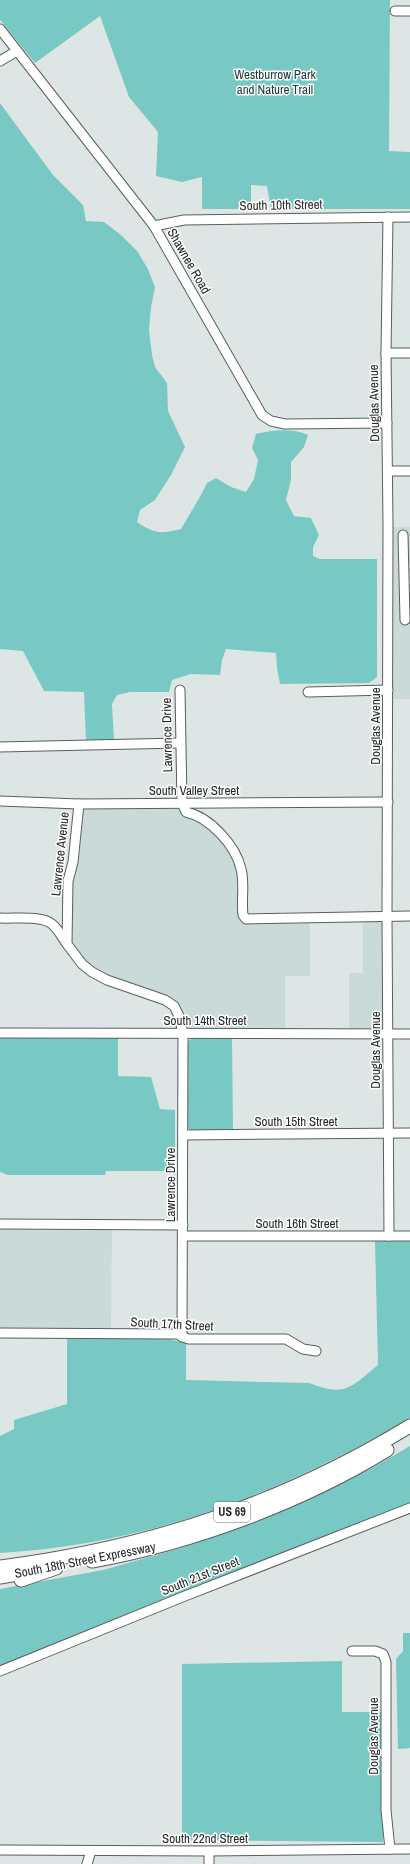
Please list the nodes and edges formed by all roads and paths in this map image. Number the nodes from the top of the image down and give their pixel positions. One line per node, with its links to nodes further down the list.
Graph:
1 (395, 11): 2 (street)
2 (410, 11)
3 (0, 29): 4 (street, Shawnee Road)
4 (17, 51): 5 (street); 8 (street, Shawnee Road)
5 (0, 61)
6 (388, 216): 7 (street, South 10th Street); 8 (street, South 10th Street); 10 (street, Douglas Avenue)
7 (410, 216)
8 (154, 226): 11 (street, Shawnee Road)
9 (410, 353): 10 (street)
10 (386, 354): 11 (street, Douglas Avenue)
11 (387, 422): 12 (street, Douglas Avenue)
12 (388, 471): 13 (street); 16 (street, Douglas Avenue)
13 (410, 471)
14 (403, 535): 15 (street)
15 (407, 620): 16 (street)
16 (388, 622): 18 (street, Douglas Avenue)
17 (180, 690): 20 (street, Lawrence Drive)
18 (388, 690): 19 (street); 23 (street, Douglas Avenue)
19 (308, 692)
20 (180, 743): 21 (street); 24 (street, Lawrence Drive)
21 (0, 746)
22 (0, 801): 25 (street, South Valley Street)
23 (388, 802): 24 (street, South Valley Street); 27 (street, Douglas Avenue)
24 (182, 803): 25 (street, South Valley Street); 27 (street)
25 (79, 804): 29 (street, Lawrence Avenue)
26 (410, 916): 27 (street)
27 (387, 917): 32 (street, Douglas Avenue)
28 (0, 918): 29 (street)
29 (67, 944): 31 (street)
30 (0, 1033): 31 (street, South 14th Street)
31 (183, 1033): 32 (street, South 14th Street); 36 (street, Lawrence Drive)
32 (388, 1034): 33 (street, South 14th Street); 34 (street, Douglas Avenue)
33 (410, 1034)
34 (389, 1133): 35 (street, South 15th Street); 36 (street, South 15th Street); 40 (street, Douglas Avenue)
35 (410, 1133)
36 (183, 1135): 38 (street, Lawrence Drive)
37 (0, 1224): 38 (street)
38 (183, 1225): 39 (street, Lawrence Drive)
39 (183, 1236): 40 (street, South 16th Street); 43 (street, Lawrence Drive)
40 (389, 1236): 41 (street, South 16th Street)
41 (410, 1236)
42 (0, 1333): 43 (street, South 17th Street)
43 (182, 1337): 44 (street, South 17th Street)
44 (316, 1351)
45 (410, 1426): 49 (highway, South 18th Street Expressway / US 69)
46 (410, 1436): 51 (highway, South 18th Street Expressway / US 69)
47 (410, 1508): 55 (street, South 21st Street)
48 (0, 1560): 49 (highway)
49 (40, 1562): 50 (highway, South 18th Street Expressway / US 69)
50 (0, 1567)
51 (56, 1568): 52 (highway, South 18th Street Expressway / US 69); 53 (highway)
52 (0, 1577)
53 (0, 1585)
54 (352, 1651): 56 (street, Douglas Avenue)
55 (0, 1671)
56 (390, 1849): 57 (street, South 22nd Street); 60 (street, South 22nd Street)
57 (410, 1849)
58 (0, 1850): 59 (street, South 22nd Street)
59 (91, 1851): 60 (street, South 22nd Street); 61 (street)
60 (209, 1851): 62 (street)
61 (87, 1864)
62 (209, 1864)

